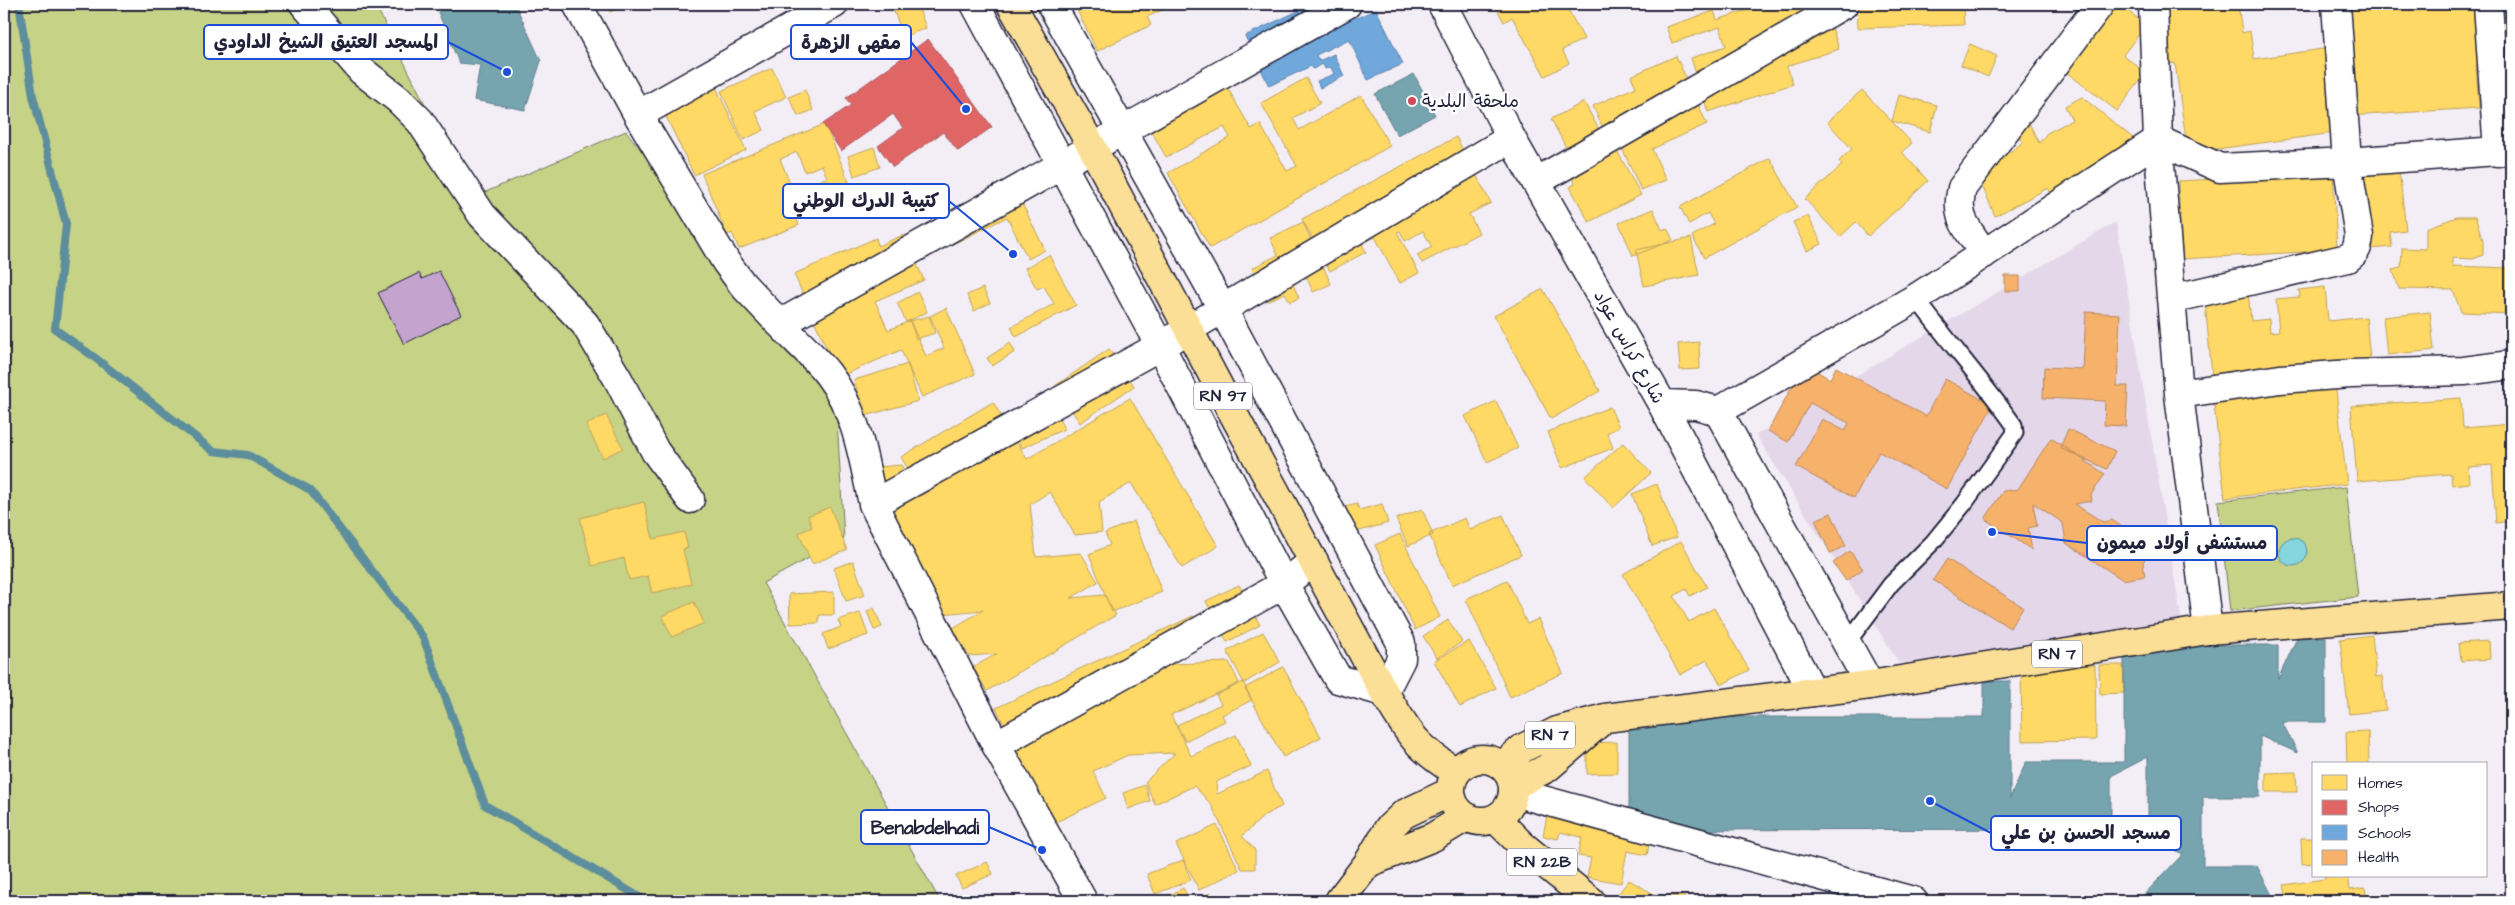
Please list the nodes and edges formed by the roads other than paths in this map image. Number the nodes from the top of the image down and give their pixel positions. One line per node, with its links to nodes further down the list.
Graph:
1 (304, 4): 34 (street)
2 (577, 4): 14 (street)
3 (834, 4): 14 (street)
4 (975, 4): 21 (street)
5 (1010, 4): 18 (main road, RN 97)
6 (1051, 4): 15 (street)
7 (1347, 4): 15 (street)
8 (1442, 4): 16 (street, شارع كراس عواد)
9 (1844, 4): 22 (street)
10 (2100, 4): 23 (street)
11 (2153, 4): 17 (street)
12 (2336, 4): 20 (street)
13 (2488, 4): 19 (street)
14 (638, 115): 27 (street)
15 (1122, 130): 18 (street); 26 (street)
16 (1511, 138): 22 (street, شارع كراس عواد); 26 (street)
17 (2158, 140): 20 (street); 23 (street); 25 (street)
18 (1092, 147): 21 (street); 28 (main road, RN 97)
19 (2505, 151): 20 (street)
20 (2347, 162): 25 (street)
21 (1062, 164): 27 (street); 29 (street)
22 (1536, 182): 32 (street, شارع كراس عواد)
23 (1984, 254): 24 (street)
24 (1916, 298): 33 (street); 40 (lane)
25 (2171, 299): 31 (street)
26 (1222, 308): 28 (street); 42 (street)
27 (780, 324): 35 (street)
28 (1188, 329): 29 (street); 36 (main road, RN 97)
29 (1160, 346): 35 (street); 37 (street)
30 (2511, 365): 31 (street)
31 (2179, 394): 39 (street)
32 (1662, 404): 33 (street); 43 (street, شارع كراس عواد)
33 (1718, 412): 40 (street)
34 (690, 500)
35 (873, 504): 44 (street)
36 (1314, 561): 37 (street); 42 (main road, RN 97)
37 (1284, 584): 42 (street); 44 (street)
38 (2511, 606): 39 (main road, RN 7)
39 (2208, 630): 41 (main road, RN 7)
40 (1847, 643): 41 (street)
41 (1870, 685): 43 (main road, RN 7)
42 (1384, 692): 46 (main road, RN 97)
43 (1813, 692): 45 (main road, RN 7)
44 (996, 745): 50 (street)
45 (1509, 781): 46 (main road); 48 (main road); 53 (street)
46 (1453, 782): 47 (main road); 49 (main road)
47 (1466, 817): 48 (main road); 49 (main road)
48 (1496, 818): 52 (main road, RN 22B)
49 (1368, 863): 51 (main road)
50 (1083, 901)
51 (1339, 901)
52 (1592, 901)
53 (1913, 901)

